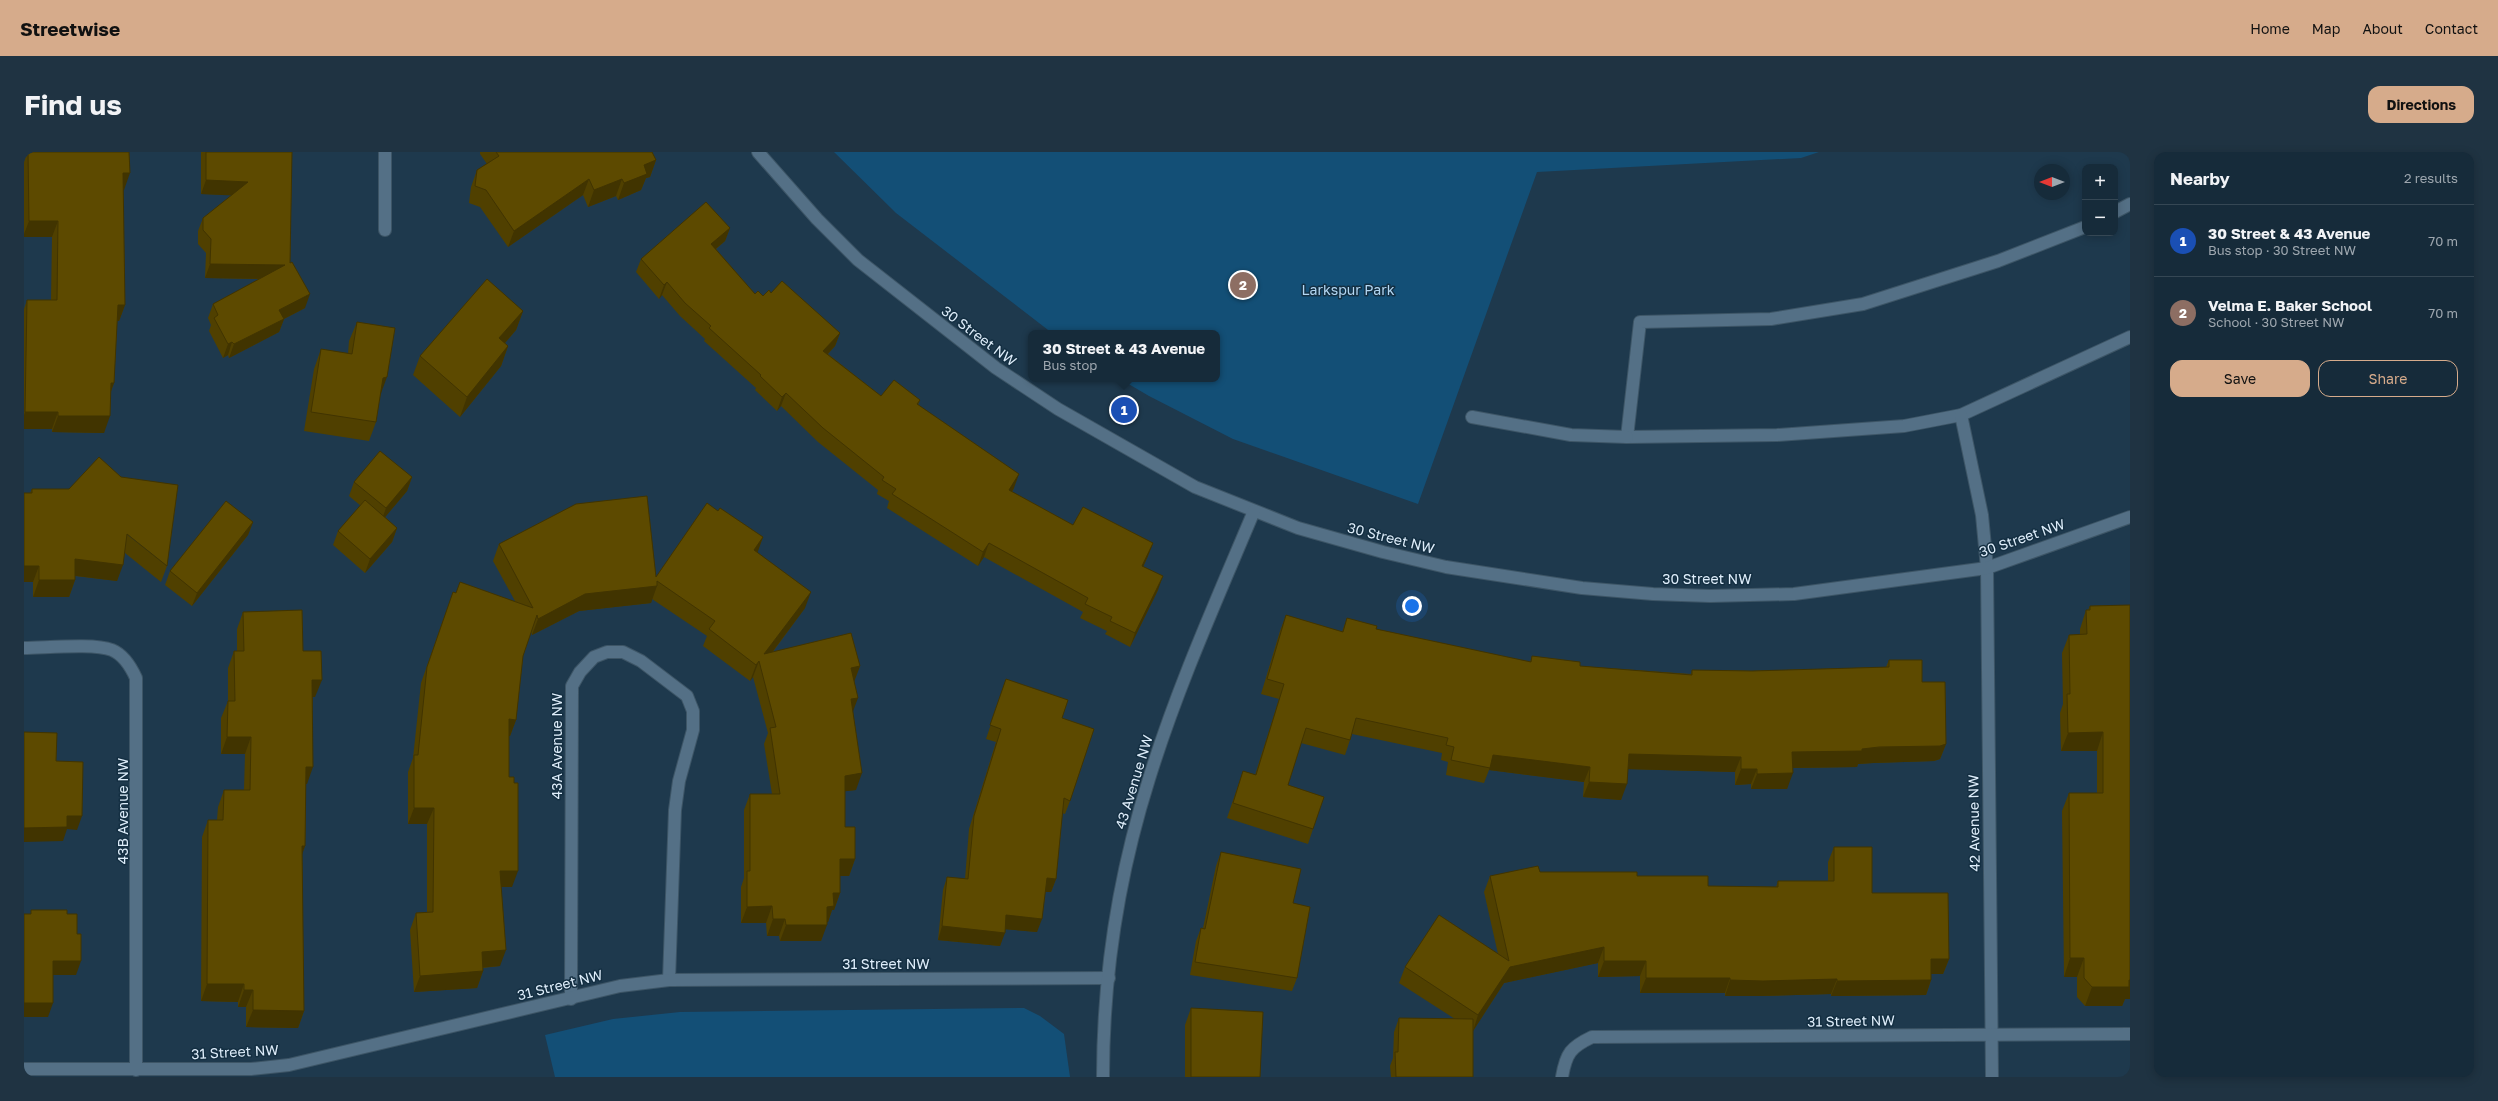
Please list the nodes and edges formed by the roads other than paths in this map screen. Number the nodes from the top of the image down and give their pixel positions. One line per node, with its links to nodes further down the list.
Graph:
1 (385, 152): 6 (street)
2 (758, 152): 11 (street, 30 Street NW)
3 (2130, 204): 4 (street)
4 (2118, 210)
5 (2082, 228): 10 (street)
6 (385, 230)
7 (2130, 337): 8 (street)
8 (1961, 415): 10 (street); 13 (street, 42 Avenue NW)
9 (1472, 417): 10 (street)
10 (1627, 437)
11 (1254, 511): 13 (street, 30 Street NW); 15 (street, 43 Avenue NW)
12 (2130, 517): 13 (street, 30 Street NW)
13 (1987, 568): 19 (street, 42 Avenue NW)
14 (24, 648): 21 (street, 43B Avenue NW)
15 (1109, 978): 16 (street, 31 Street NW); 22 (street, 43 Avenue NW)
16 (669, 980): 17 (street, 31 Street NW); 17 (street, 43A Avenue NW)
17 (571, 999): 21 (street, 31 Street NW)
18 (2130, 1034): 19 (street, 31 Street NW)
19 (1992, 1035): 23 (street, 31 Street NW); 24 (street, 42 Avenue NW)
20 (24, 1069): 21 (street, 31 Street NW)
21 (136, 1070)
22 (1103, 1077)
23 (1562, 1077)
24 (1992, 1077)

